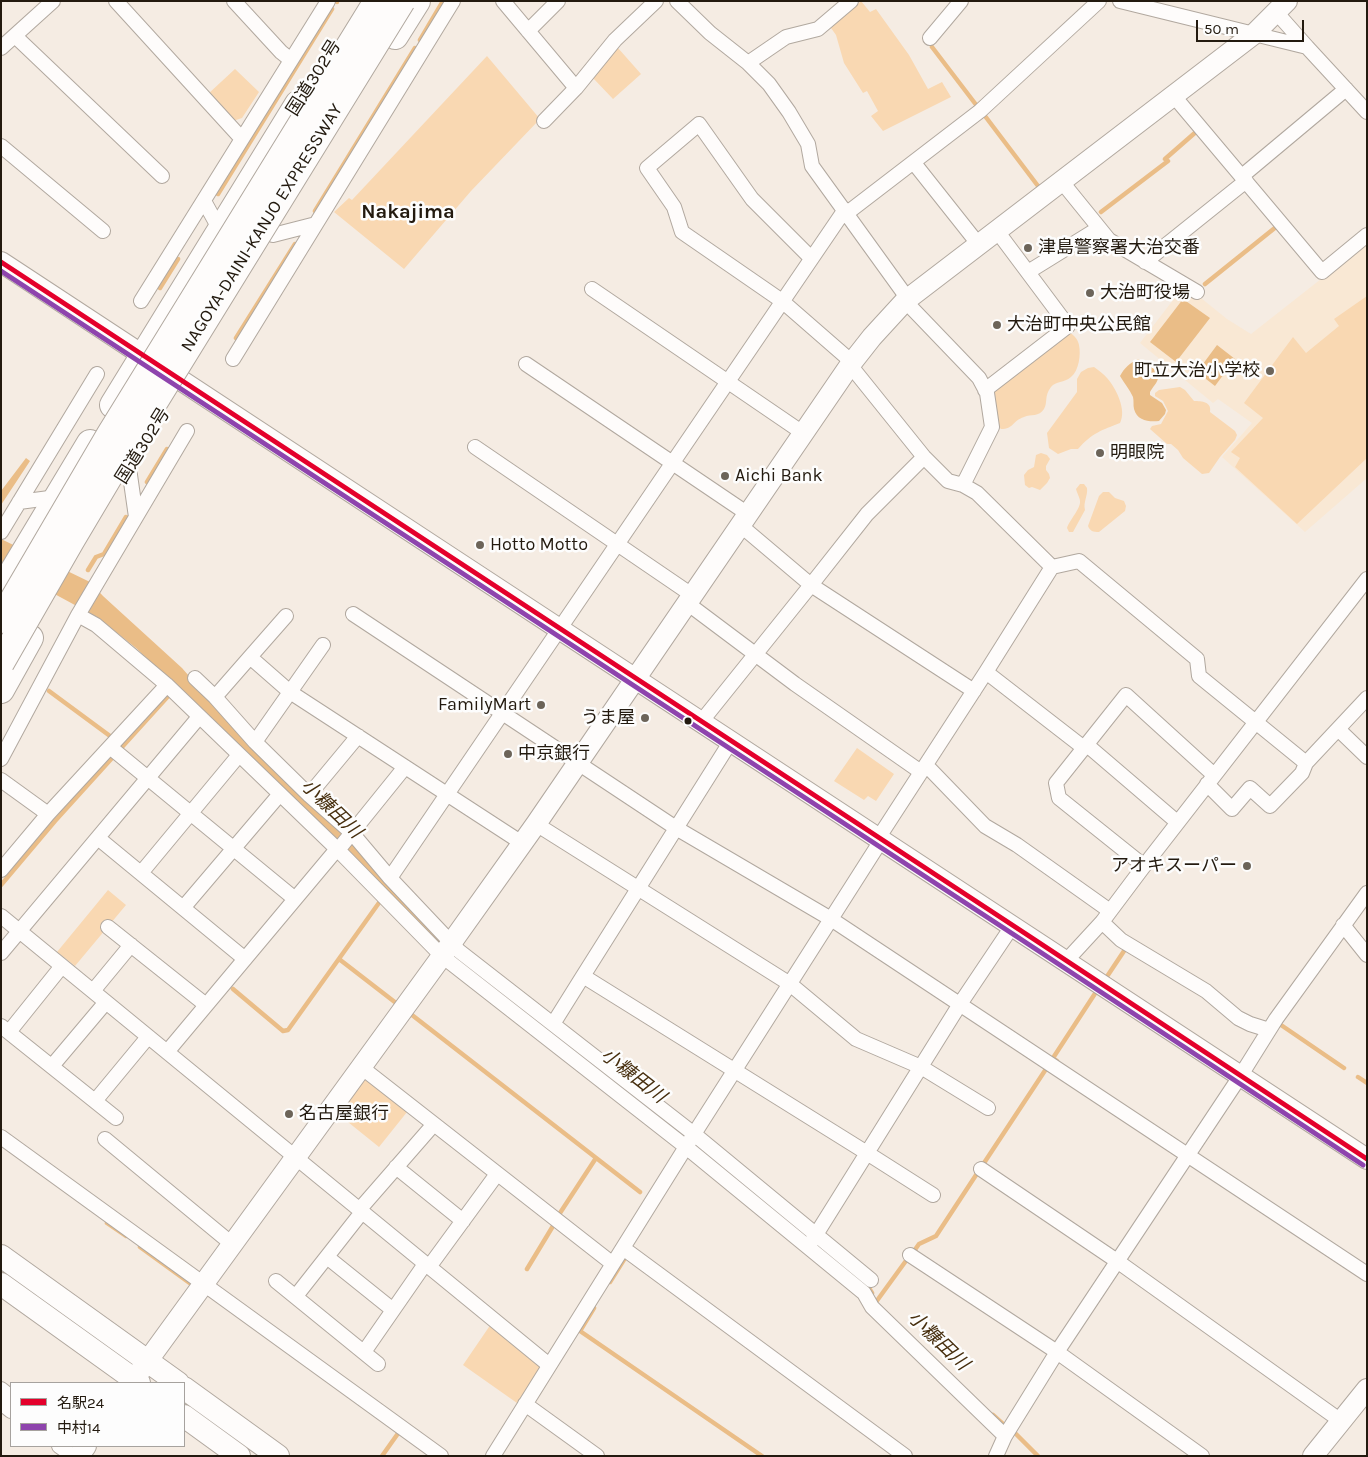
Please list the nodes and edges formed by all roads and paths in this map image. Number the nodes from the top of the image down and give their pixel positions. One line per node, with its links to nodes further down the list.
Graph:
1 (53, 1): 23 (street)
2 (116, 1): 34 (street)
3 (234, 1): 27 (street)
4 (328, 1): 27 (street)
5 (362, 1): 44 (highway, 国道302号)
6 (377, 1): 88 (highway, NAGOYA-DAINI-KANJO EXPRESSWAY, bridge)
7 (402, 1): 93 (highway, NAGOYA-DAINI-KANJO EXPRESSWAY, bridge)
8 (417, 1): 47 (highway, 国道302号)
9 (453, 1): 42 (street)
10 (503, 1): 21 (street)
11 (558, 1): 21 (street)
12 (656, 1): 29 (street)
13 (677, 1): 28 (street)
14 (851, 1): 28 (street)
15 (961, 1): 24 (street)
16 (1099, 1): 36 (street)
17 (1120, 1): 20 (street)
18 (1180, 1): 20 (street)
19 (1280, 5): 22 (street); 25 (street)
20 (1169, 12): 22 (street)
21 (528, 31): 29 (street)
22 (1254, 34): 25 (street); 31 (street)
23 (14, 36): 26 (street); 37 (street)
24 (930, 38)
25 (1307, 46): 30 (street)
26 (1, 48)
27 (291, 60): 34 (street)
28 (748, 62): 41 (street)
29 (576, 88): 33 (street)
30 (1346, 89): 32 (street); 38 (street)
31 (1173, 94): 38 (street); 39 (street)
32 (1367, 112)
33 (544, 122)
34 (242, 139): 40 (street)
35 (1, 146): 45 (street)
36 (914, 162): 41 (street); 49 (street)
37 (162, 176)
38 (1244, 178): 48 (street); 52 (street)
39 (1062, 182): 43 (street); 46 (street)
40 (204, 201): 44 (street); 57 (street)
41 (844, 211): 50 (street); 56 (street)
42 (316, 224): 47 (street); 60 (street)
43 (1099, 228): 52 (street); 53 (street)
44 (220, 230): 59 (highway, 国道302号)
45 (104, 231)
46 (997, 231): 49 (street); 53 (street)
47 (273, 235): 65 (highway, 国道302号)
48 (1367, 235)
49 (979, 245): 56 (street)
50 (812, 258): 58 (street); 58 (street)
51 (1, 262): 59 (street)
52 (1145, 262): 55 (street)
53 (1028, 272): 66 (street)
54 (592, 289): 64 (street)
55 (1197, 292)
56 (906, 300): 61 (street); 66 (street)
57 (141, 301)
58 (782, 301): 61 (street); 64 (street)
59 (142, 356): 65 (street); 74 (highway, 国道302号)
60 (233, 360)
61 (851, 363): 68 (street); 70 (street)
62 (526, 364): 71 (street)
63 (97, 374): 75 (street)
64 (728, 381): 68 (street); 71 (street)
65 (182, 382): 72 (highway, 国道302号); 89 (street)
66 (985, 390): 73 (street)
67 (187, 431): 76 (street)
68 (803, 433): 77 (street)
69 (474, 447): 79 (street)
70 (924, 457): 73 (street); 83 (street)
71 (672, 463): 77 (street); 79 (street)
72 (129, 468): 76 (street); 98 (highway, 国道302号)
73 (963, 485): 80 (street)
74 (57, 497): 75 (street); 82 (highway, 国道302号)
75 (19, 502): 78 (street)
76 (136, 517): 85 (street)
77 (744, 520): 83 (street); 84 (street)
78 (1, 532)
79 (617, 544): 84 (street); 89 (street)
80 (1052, 568): 94 (street); 106 (street)
81 (1367, 579): 106 (street)
82 (6, 584)
83 (811, 585): 91 (street); 99 (street)
84 (689, 599): 91 (street); 96 (street)
85 (80, 612): 97 (street); 115 (street)
86 (353, 614): 103 (street)
87 (286, 616): 92 (street)
88 (1, 620)
89 (558, 630): 96 (street); 103 (street)
90 (324, 645): 100 (street)
91 (756, 655): 105 (street); 119 (street)
92 (250, 656): 100 (street); 101 (street)
93 (1, 663)
94 (986, 672): 99 (street); 111 (street)
95 (195, 678): 101 (street)
96 (635, 679): 105 (street); 116 (street)
97 (171, 689): 104 (street); 112 (street)
98 (1, 690)
99 (974, 691): 119 (street)
100 (290, 692): 108 (street); 110 (street)
101 (215, 697): 110 (street)
102 (1367, 698): 107 (street)
103 (502, 713): 116 (street); 124 (street)
104 (199, 717): 113 (street); 120 (street)
105 (701, 722): 109 (street)
106 (1256, 722): 117 (street); 122 (street)
107 (1338, 729): 114 (street); 117 (street)
108 (358, 736): 118 (street); 125 (street)
109 (731, 741): 130 (street); 132 (street)
110 (255, 742): 125 (street)
111 (1086, 746): 122 (street); 128 (street); 136 (street)
112 (116, 751): 120 (street); 127 (street)
113 (239, 755): 123 (street); 126 (street)
114 (1367, 757)
115 (1, 758)
116 (577, 763): 129 (street); 130 (street)
117 (1306, 763): 122 (street)
118 (405, 767): 124 (street); 133 (street)
119 (923, 768): 132 (street); 145 (street)
120 (148, 778): 126 (street); 131 (street)
121 (1, 780): 127 (street)
122 (1211, 780): 128 (street)
123 (280, 794): 133 (street); 135 (street)
124 (446, 794): 134 (street); 139 (street)
125 (309, 795): 133 (street)
126 (191, 813): 135 (street); 138 (street)
127 (48, 814): 137 (street)
128 (1177, 822): 136 (street)
129 (536, 824): 134 (street); 140 (street)
130 (676, 828): 140 (street); 146 (street)
131 (98, 838): 138 (street); 150 (street)
132 (880, 838): 146 (street); 147 (street)
133 (344, 843): 139 (street); 142 (street); 152 (street)
134 (522, 843): 152 (street)
135 (234, 849): 142 (street); 143 (street)
136 (1144, 866): 145 (street)
137 (1, 870)
138 (141, 874): 143 (street)
139 (390, 878): 152 (street)
140 (638, 888): 158 (street); 159 (street)
141 (1367, 893): 148 (street)
142 (295, 899): 155 (street)
143 (183, 908): 155 (street)
144 (1, 916): 150 (street)
145 (1106, 917): 156 (street); 166 (street)
146 (831, 919): 159 (street); 162 (street)
147 (1013, 925): 156 (street); 162 (street)
148 (1343, 925): 154 (street); 166 (street)
149 (108, 927): 151 (street)
150 (20, 931): 153 (street); 157 (street)
151 (131, 945): 160 (street); 163 (street)
152 (447, 949): 164 (street); 170 (street); 180 (street)
153 (1, 953)
154 (1367, 955)
155 (245, 959): 163 (street)
156 (1067, 960): 173 (street)
157 (62, 966): 160 (street); 165 (street)
158 (583, 976): 164 (street); 172 (street)
159 (790, 984): 171 (street); 172 (street)
160 (93, 991): 161 (street)
161 (106, 1002): 167 (street); 169 (street)
162 (960, 1004): 171 (street); 182 (street)
163 (206, 1006): 168 (street)
164 (553, 1024): 180 (street)
165 (5, 1029): 169 (street)
166 (1269, 1030): 173 (street)
167 (148, 1036): 168 (street); 174 (street)
168 (167, 1052): 183 (street)
169 (52, 1066): 174 (street)
170 (361, 1067): 177 (street); 183 (street)
171 (921, 1067): 175 (street); 181 (street)
172 (735, 1070): 180 (street); 181 (street)
173 (1241, 1075): 182 (street); 184 (street)
174 (95, 1101): 176 (street)
175 (988, 1108)
176 (116, 1118)
177 (434, 1124): 185 (street); 187 (street)
178 (1, 1137): 204 (street)
179 (105, 1139): 192 (street)
180 (690, 1140): 191 (street); 193 (street)
181 (867, 1153): 188 (street); 191 (street)
182 (1188, 1155): 197 (street); 200 (street)
183 (295, 1157): 189 (street); 192 (street)
184 (1367, 1159)
185 (396, 1167): 189 (street); 190 (street)
186 (981, 1170): 197 (street)
187 (498, 1174): 190 (street); 198 (street)
188 (934, 1195)
189 (361, 1211): 196 (street); 199 (street)
190 (463, 1221): 199 (street)
191 (812, 1240): 202 (street); 219 (street)
192 (232, 1244): 204 (street)
193 (623, 1248): 198 (street); 227 (street)
194 (910, 1255): 208 (street)
195 (1, 1256): 209 (main road)
196 (327, 1256): 205 (street); 206 (street)
197 (1117, 1261): 208 (street); 218 (street)
198 (613, 1264): 211 (street)
199 (427, 1266): 206 (street); 211 (street)
200 (1367, 1274)
201 (276, 1280): 205 (street)
202 (871, 1280)
203 (1, 1284): 212 (main road)
204 (203, 1284): 209 (street); 224 (street)
205 (296, 1296): 207 (street)
206 (393, 1310): 207 (street)
207 (364, 1352): 210 (street)
208 (1057, 1352): 219 (street); 229 (street)
209 (147, 1361): 212 (street); 213 (main road)
210 (378, 1364)
211 (549, 1365): 216 (street)
212 (135, 1382)
213 (177, 1382)
214 (185, 1389): 223 (main road)
215 (1365, 1396): 218 (street)
216 (525, 1404): 225 (street); 226 (street)
217 (185, 1417): 222 (main road)
218 (1341, 1421): 230 (street)
219 (1005, 1436): 228 (street)
220 (64, 1447): 221 (street)
221 (80, 1450)
222 (239, 1456)
223 (278, 1456)
224 (440, 1456)
225 (493, 1456)
226 (597, 1456)
227 (906, 1456)
228 (996, 1456)
229 (1202, 1456)
230 (1313, 1456)

